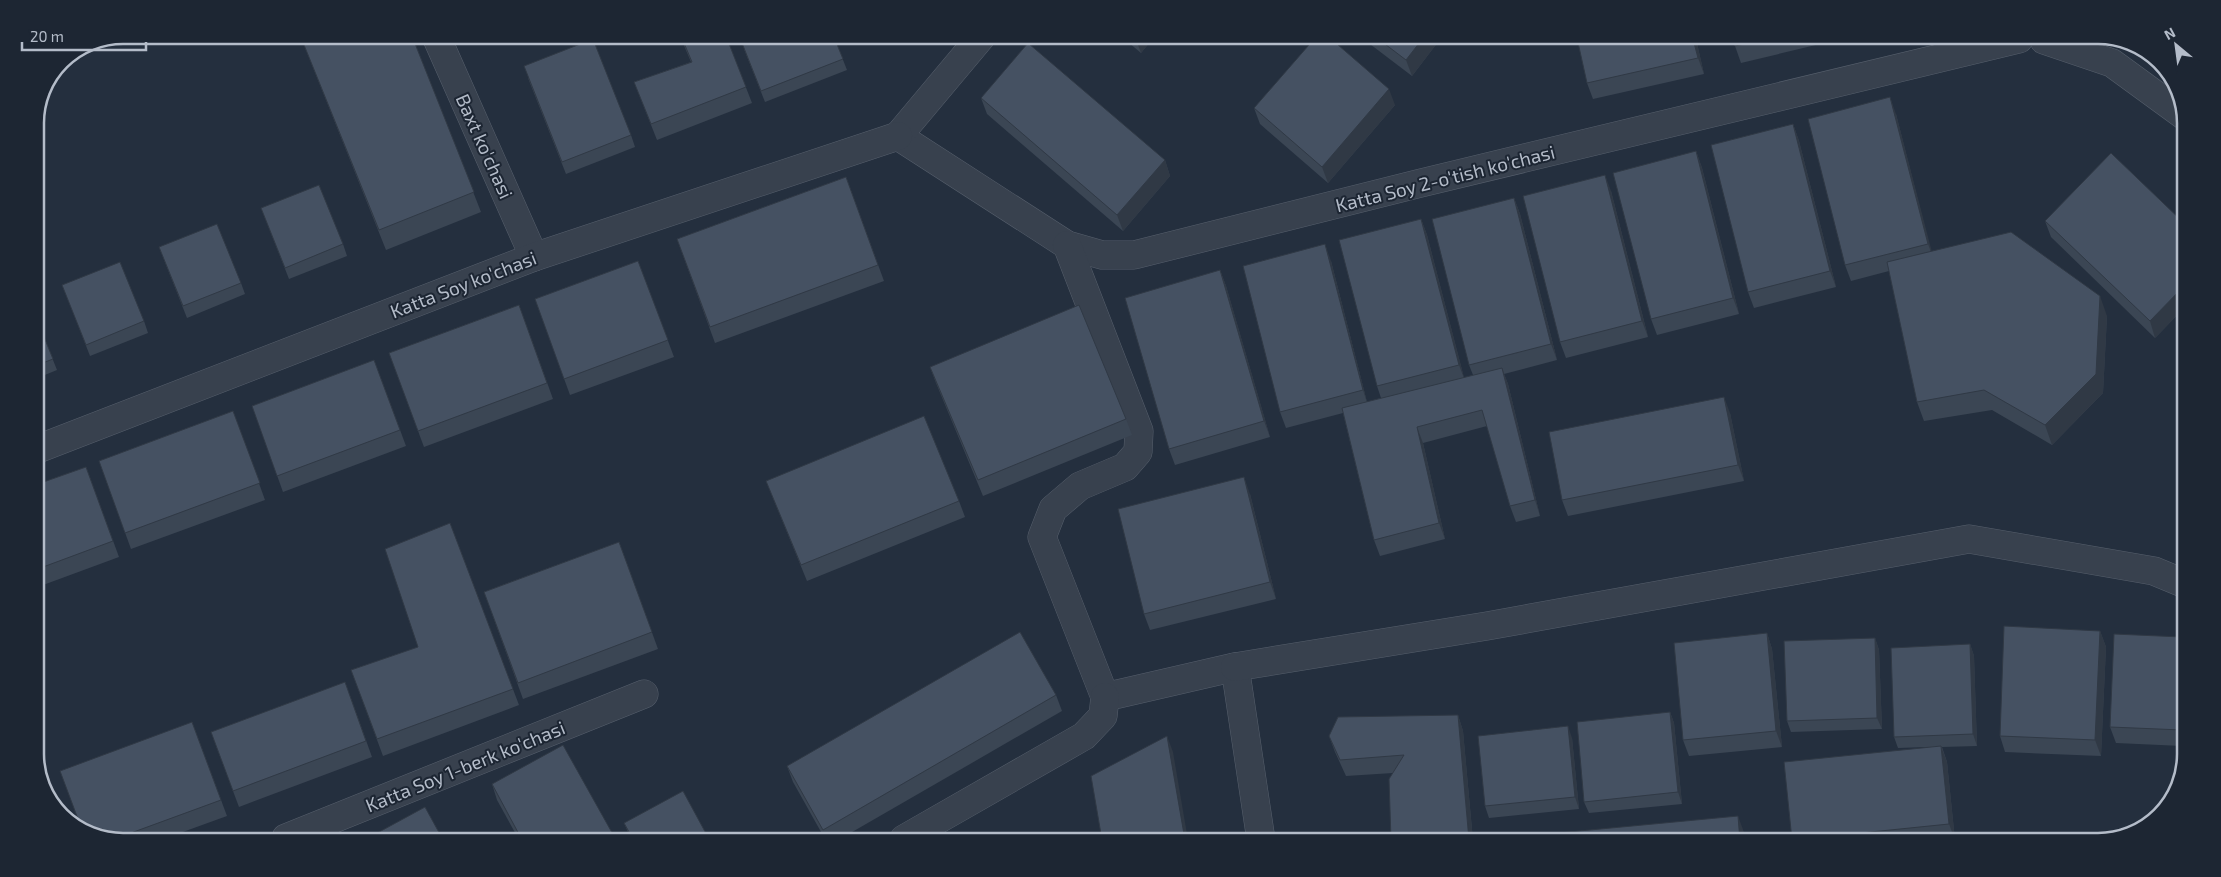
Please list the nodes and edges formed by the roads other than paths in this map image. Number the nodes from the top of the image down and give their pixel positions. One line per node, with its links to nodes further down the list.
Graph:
1 (440, 44): 8 (street, Baxt ko'chasi)
2 (975, 44): 6 (street)
3 (2003, 44): 7 (street, Katta Soy 2-o'tish ko'chasi)
4 (2056, 44): 5 (street)
5 (2176, 109)
6 (898, 136): 7 (street, Katta Soy 2-o'tish ko'chasi); 8 (street, Katta Soy ko'chasi)
7 (1067, 246): 13 (street)
8 (534, 256): 9 (street, Katta Soy ko'chasi)
9 (44, 447)
10 (2177, 581): 11 (street)
11 (1236, 667): 13 (street); 16 (street)
12 (644, 694): 14 (street, Katta Soy 1-berk ko'chasi)
13 (1105, 697): 15 (street)
14 (298, 833)
15 (914, 833)
16 (1260, 833)

